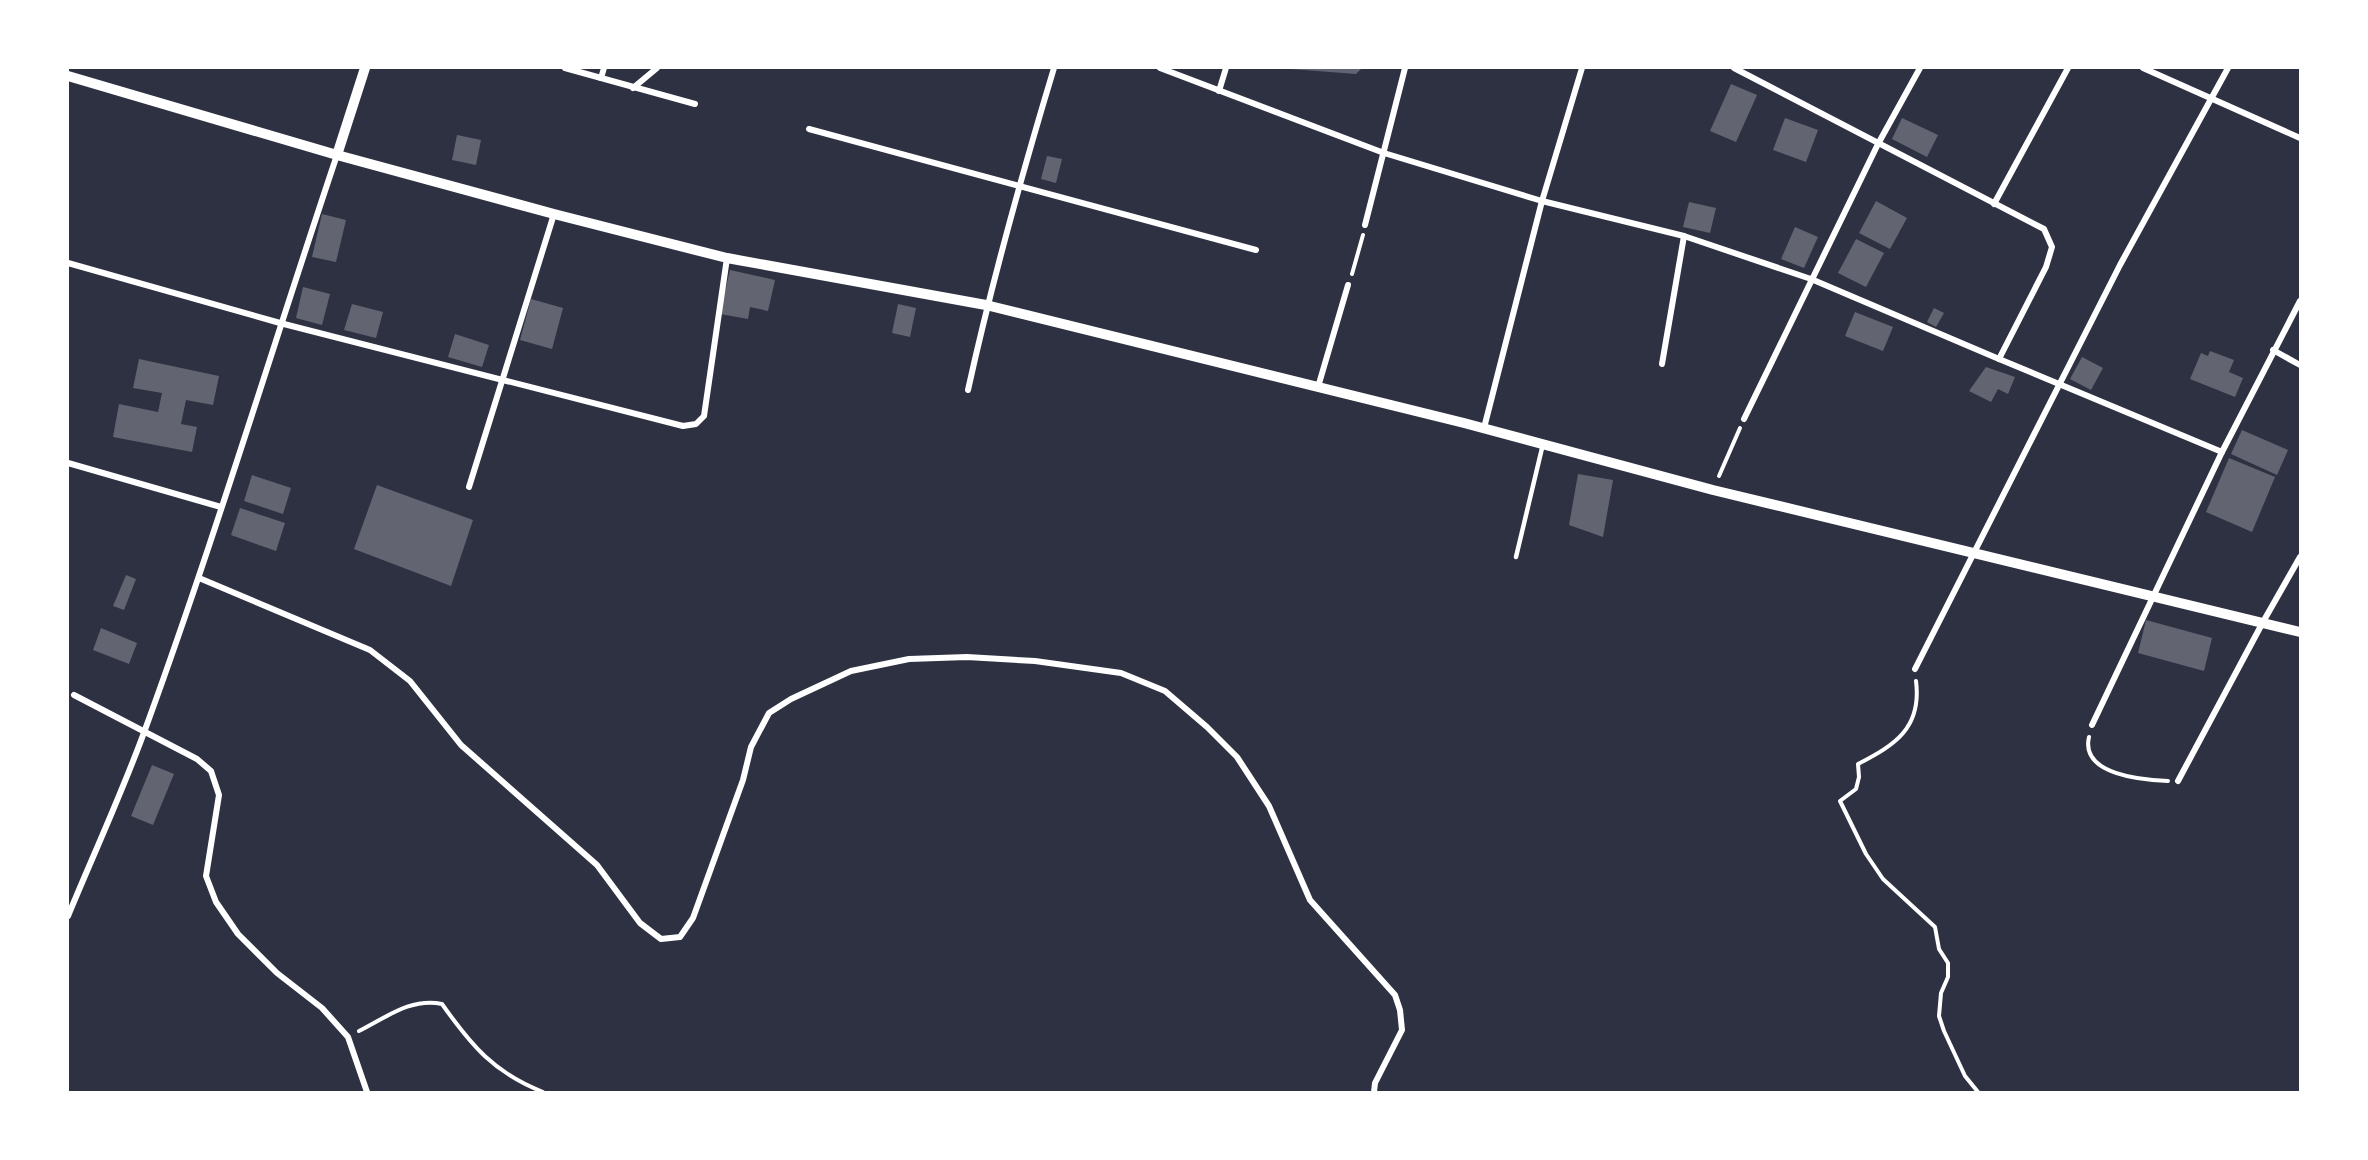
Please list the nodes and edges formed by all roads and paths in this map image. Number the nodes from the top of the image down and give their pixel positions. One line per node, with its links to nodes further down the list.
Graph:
1 (69, 68): 16 (street)
2 (365, 68): 26 (street)
3 (565, 68): 17 (street)
4 (604, 68): 17 (street)
5 (657, 68): 18 (street)
6 (1054, 68): 27 (street)
7 (1160, 68): 19 (street)
8 (1226, 68): 19 (street)
9 (1405, 68): 25 (street)
10 (1582, 68): 28 (street)
11 (1734, 68): 24 (street)
12 (1920, 68): 24 (street)
13 (2068, 68): 29 (street)
14 (2143, 68): 20 (street)
15 (2228, 68): 20 (street)
16 (68, 74): 26 (street)
17 (601, 78): 18 (street)
18 (633, 88): 21 (street)
19 (1219, 91): 25 (street)
20 (2211, 100): 23 (street); 46 (street)
21 (695, 104)
22 (809, 129): 27 (street)
23 (2301, 138)
24 (1878, 144): 29 (street); 36 (street)
25 (1384, 153): 28 (street); 31 (street)
26 (337, 155): 30 (street); 40 (street)
27 (1018, 185): 33 (street); 39 (street)
28 (1542, 201): 32 (street); 50 (street)
29 (1994, 204): 42 (street)
30 (554, 214): 34 (street); 45 (street)
31 (1365, 225): 37 (path)
32 (1684, 236): 36 (street); 43 (street)
33 (1257, 250)
34 (727, 258): 39 (street); 45 (street)
35 (68, 263): 40 (street)
36 (1811, 279): 42 (street); 49 (street)
37 (1348, 285): 47 (street)
38 (2301, 301): 41 (street)
39 (986, 305): 47 (street); 48 (street)
40 (280, 323): 45 (street); 56 (street)
41 (2273, 350): 44 (street); 52 (street)
42 (1999, 359): 46 (street)
43 (1662, 363)
44 (2301, 365)
45 (502, 378): 54 (street)
46 (2060, 384): 52 (street); 57 (street)
47 (1318, 387): 50 (street)
48 (968, 390)
49 (1744, 419): 55 (path)
50 (1484, 428): 51 (street)
51 (1543, 444): 55 (street); 59 (lane)
52 (2222, 452): 61 (street)
53 (68, 463): 56 (street)
54 (469, 487)
55 (1713, 490): 57 (street)
56 (221, 507): 60 (street)
57 (1973, 552): 61 (street); 64 (street)
58 (2301, 556): 62 (street)
59 (1516, 557)
60 (199, 578): 67 (street); 73 (street)
61 (2154, 596): 62 (street); 66 (street)
62 (2263, 622): 63 (street); 68 (street)
63 (2301, 632)
64 (1915, 669): 74 (path)
65 (74, 695): 67 (street)
66 (2092, 724): 68 (path)
67 (145, 730): 69 (street); 70 (street)
68 (2178, 781)
69 (68, 916)
70 (348, 1037): 71 (street); 72 (path)
71 (367, 1092)
72 (543, 1092)
73 (1374, 1092)
74 (1978, 1092)

